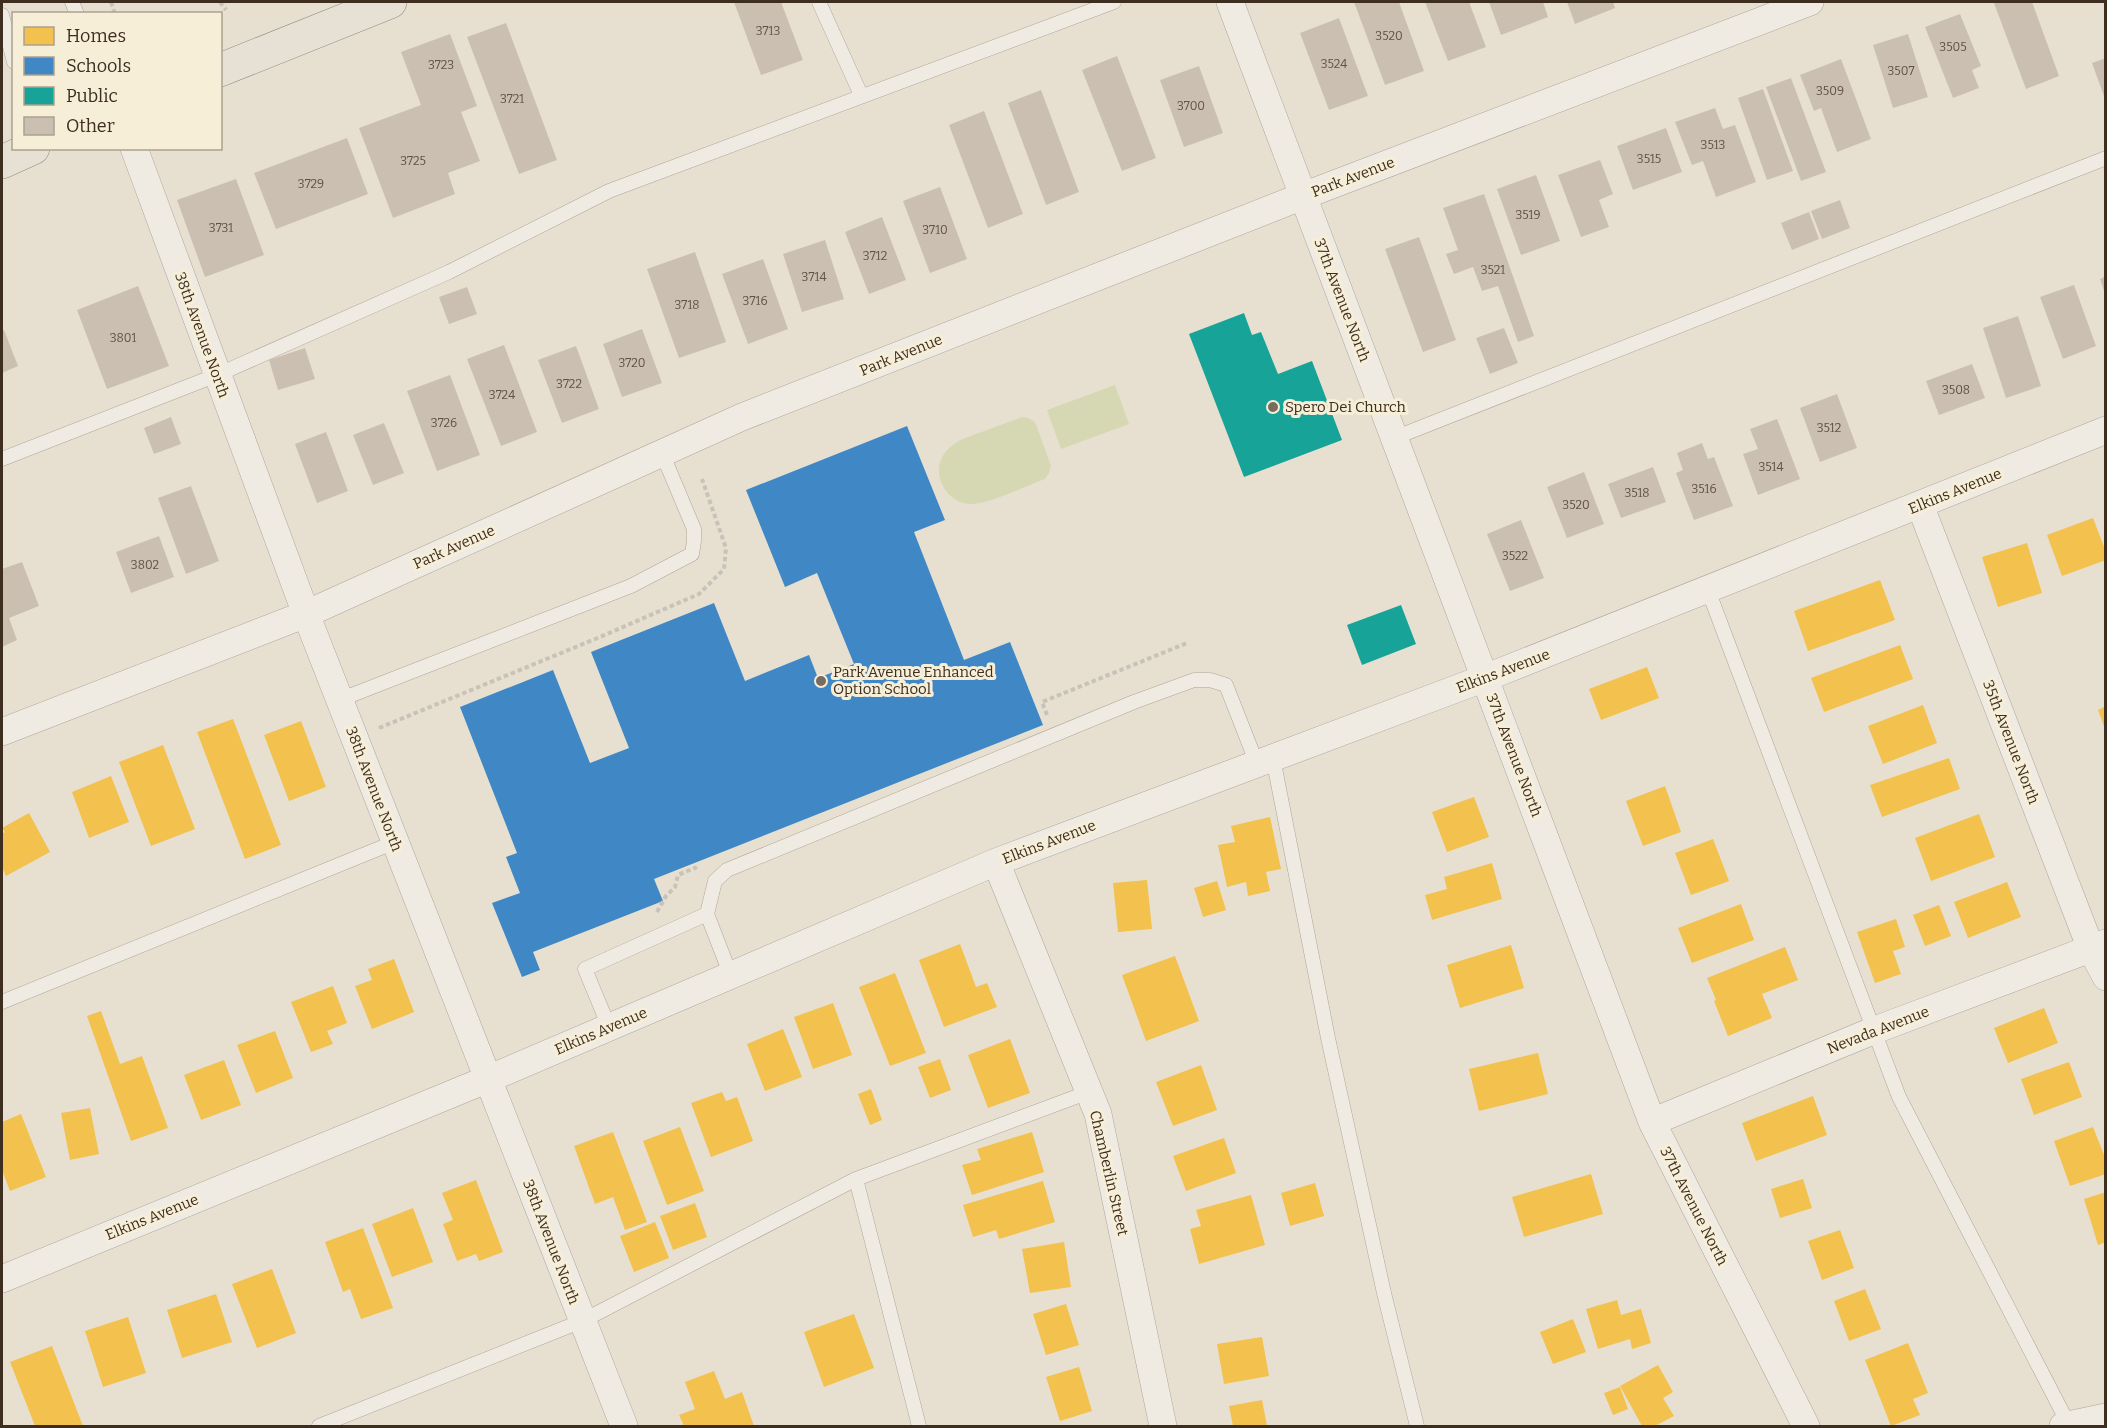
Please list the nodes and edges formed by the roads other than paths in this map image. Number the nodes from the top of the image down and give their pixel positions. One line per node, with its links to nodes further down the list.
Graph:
1 (390, 2): 8 (main road)
2 (819, 2): 9 (lane)
3 (1114, 2): 9 (lane)
4 (1230, 2): 14 (street, 37th Avenue North)
5 (1810, 2): 14 (street, Park Avenue)
6 (2, 15): 7 (lane)
7 (12, 54)
8 (222, 69)
9 (861, 96): 15 (lane)
10 (29, 150): 13 (main road)
11 (135, 150): 15 (street, 38th Avenue North)
12 (2106, 158): 17 (lane)
13 (2, 162)
14 (1303, 196): 17 (street, 37th Avenue North); 18 (street, Park Avenue)
15 (217, 375): 19 (lane); 22 (street, 38th Avenue North)
16 (2106, 430): 20 (street, Elkins Avenue)
17 (1394, 438): 23 (street, 37th Avenue North)
18 (663, 453): 22 (street, Park Avenue); 24 (lane)
19 (2, 459)
20 (1920, 505): 21 (street, Elkins Avenue); 30 (street, 35th Avenue North)
21 (1708, 590): 23 (street, Elkins Avenue); 35 (lane)
22 (306, 614): 24 (street, 38th Avenue North); 25 (street, Park Avenue)
23 (1485, 678): 26 (street, Elkins Avenue); 38 (street, 37th Avenue North)
24 (339, 700): 27 (street, 38th Avenue North)
25 (2, 732)
26 (1265, 761): 28 (street, Elkins Avenue); 29 (lane); 47 (lane)
27 (395, 842): 33 (lane); 36 (street, 38th Avenue North)
28 (996, 862): 31 (street, Elkins Avenue); 37 (street, Chamberlin Street)
29 (707, 914): 31 (lane); 34 (lane)
30 (2098, 946): 32 (street, 35th Avenue North); 35 (street, Nevada Avenue)
31 (731, 976): 34 (street, Elkins Avenue)
32 (2106, 977)
33 (2, 1002)
34 (609, 1027): 36 (street, Elkins Avenue)
35 (1875, 1030): 38 (street, Nevada Avenue); 49 (lane)
36 (488, 1079): 40 (street, Elkins Avenue); 41 (street, 38th Avenue North)
37 (1089, 1092): 39 (lane); 46 (street, Chamberlin Street)
38 (1652, 1122): 48 (street, 37th Avenue North)
39 (856, 1179): 41 (lane); 45 (lane)
40 (2, 1279)
41 (582, 1321): 43 (lane); 44 (street, 38th Avenue North)
42 (2106, 1417): 49 (street)
43 (319, 1426)
44 (624, 1426)
45 (919, 1426)
46 (1164, 1426)
47 (1417, 1426)
48 (1806, 1426)
49 (2066, 1426)

